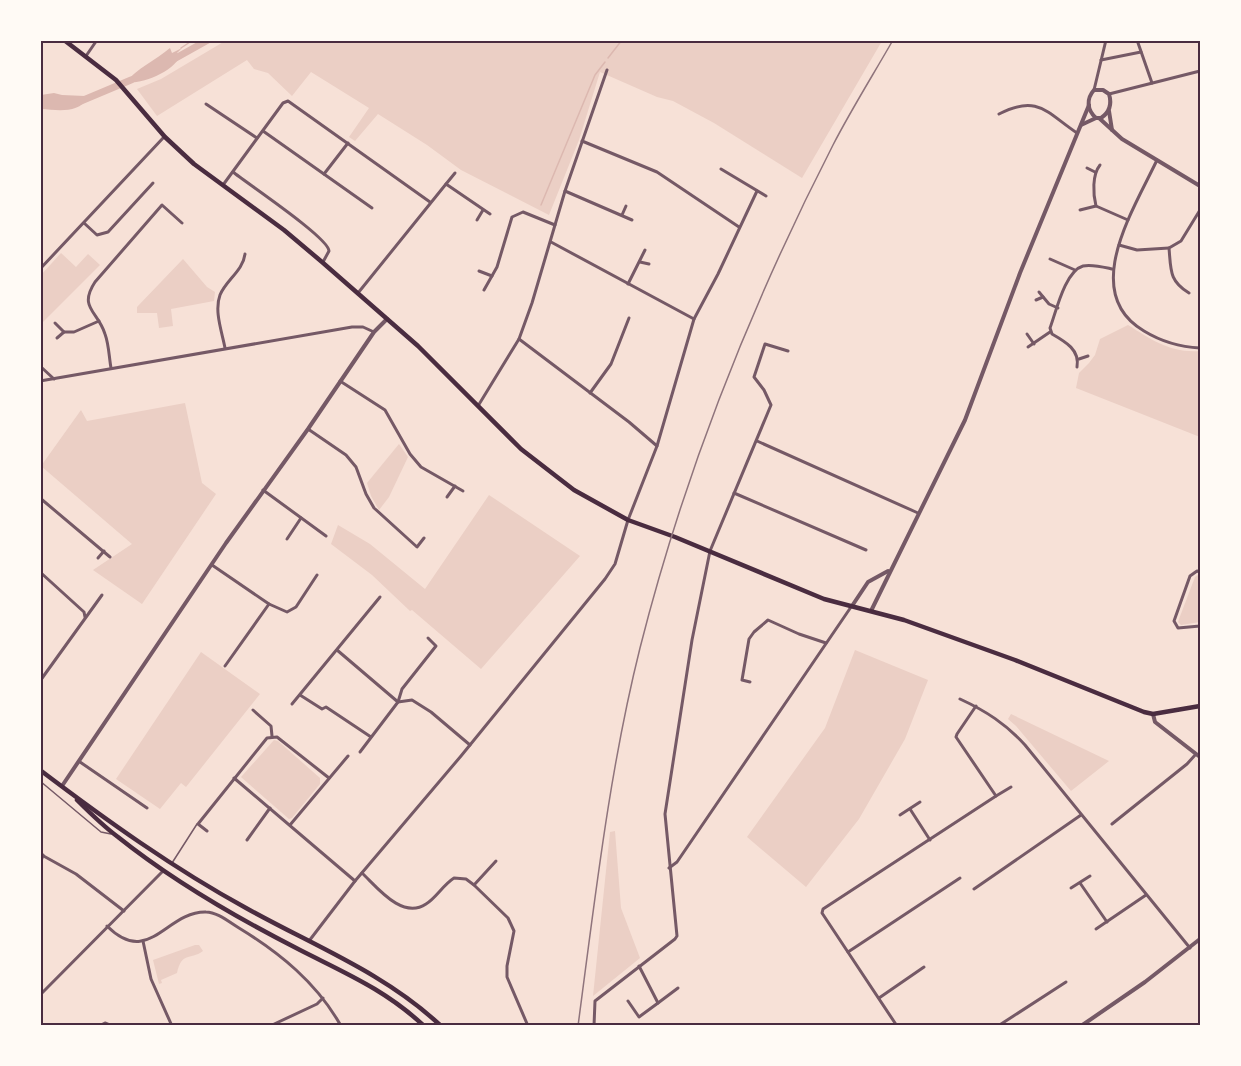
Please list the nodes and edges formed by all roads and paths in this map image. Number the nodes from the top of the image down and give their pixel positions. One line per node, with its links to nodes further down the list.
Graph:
1 (64, 40): 6 (main road)
2 (97, 40): 6 (street)
3 (1106, 40): 7 (street)
4 (1137, 40): 5 (street)
5 (1141, 52): 7 (street); 10 (street)
6 (86, 56): 22 (main road)
7 (1101, 60): 11 (street)
8 (607, 70): 24 (street)
9 (1200, 71): 10 (street)
10 (1152, 83): 12 (street)
11 (1094, 90): 12 (street); 14 (street)
12 (1109, 94): 15 (street)
13 (206, 104): 23 (street)
14 (1089, 105): 17 (street); 18 (street)
15 (1109, 111): 17 (street); 20 (street)
16 (999, 114): 21 (street)
17 (1098, 118): 18 (street); 20 (street)
18 (1080, 126): 21 (street)
19 (263, 131): 23 (street); 25 (street); 33 (street)
20 (1112, 131): 26 (street)
21 (1077, 133): 115 (street)
22 (165, 137): 36 (main road); 54 (street)
23 (257, 139): 30 (street)
24 (582, 141): 38 (street); 57 (street)
25 (348, 143): 33 (street); 41 (street)
26 (1157, 160): 37 (street); 53 (street)
27 (1100, 165): 31 (street)
28 (1087, 168): 31 (street)
29 (721, 169): 39 (street)
30 (233, 172): 36 (street); 64 (street)
31 (1095, 172): 43 (street)
32 (455, 173): 35 (street)
33 (324, 174): 44 (street)
34 (153, 183): 54 (street)
35 (446, 184): 41 (street); 45 (street)
36 (223, 185): 64 (main road)
37 (1200, 186)
38 (565, 191): 49 (street); 56 (street)
39 (758, 191): 40 (street); 57 (street)
40 (766, 196)
41 (430, 202): 75 (street)
42 (626, 206): 49 (street)
43 (1096, 206): 46 (street); 53 (street)
44 (372, 208)
45 (483, 210): 48 (street); 51 (street)
46 (1080, 210)
47 (1200, 210): 50 (street)
48 (490, 214)
49 (622, 215): 52 (street)
50 (1199, 218): 60 (street)
51 (477, 220)
52 (632, 220)
53 (1128, 220): 59 (street)
54 (84, 223): 67 (street)
55 (182, 223): 83 (street)
56 (555, 225): 58 (street); 71 (street)
57 (739, 227): 82 (street)
58 (551, 242): 72 (street); 90 (street)
59 (1119, 246): 60 (street); 68 (street)
60 (1169, 248): 76 (street)
61 (645, 250): 65 (street)
62 (245, 254): 93 (street)
63 (1050, 259): 69 (street)
64 (322, 262): 75 (main road)
65 (640, 262): 66 (street); 72 (street)
66 (649, 264)
67 (40, 269)
68 (1113, 269): 69 (street); 94 (street)
69 (1075, 270): 79 (street)
70 (479, 271): 71 (street)
71 (492, 276): 73 (street)
72 (628, 284): 82 (street)
73 (484, 291)
74 (1039, 292): 77 (street)
75 (358, 293): 81 (main road)
76 (1189, 293)
77 (1043, 297): 78 (street); 79 (street)
78 (1036, 300)
79 (1058, 308): 87 (street)
80 (629, 318): 104 (street)
81 (387, 319): 86 (street); 105 (main road)
82 (694, 319): 108 (street)
83 (99, 321): 85 (street); 99 (street)
84 (55, 323): 85 (street)
85 (64, 332): 89 (street)
86 (374, 332): 93 (street); 103 (street)
87 (1050, 332): 91 (street); 97 (street)
88 (1027, 334): 91 (street)
89 (57, 338)
90 (519, 339): 104 (street); 105 (street)
91 (1034, 344): 92 (street)
92 (1028, 347)
93 (225, 348): 99 (street)
94 (1200, 348)
95 (788, 351): 107 (street)
96 (1088, 356): 97 (street)
97 (1078, 359): 100 (street)
98 (40, 366): 101 (street)
99 (111, 368): 101 (street)
100 (1077, 368)
101 (54, 379): 102 (street)
102 (40, 381)
103 (340, 381): 106 (street); 109 (street)
104 (590, 393): 108 (street)
105 (478, 406): 117 (main road)
106 (308, 429): 110 (street); 119 (street)
107 (757, 441): 112 (street); 115 (street)
108 (657, 446): 117 (street)
109 (455, 486): 111 (street); 113 (street)
110 (263, 490): 116 (street); 126 (street)
111 (463, 491)
112 (734, 493): 121 (street); 123 (street)
113 (447, 497)
114 (40, 498): 122 (street)
115 (918, 513): 127 (street)
116 (301, 518): 118 (street); 120 (street)
117 (628, 520): 123 (main road); 156 (street)
118 (326, 536)
119 (424, 538)
120 (287, 539)
121 (866, 550)
122 (104, 551): 124 (street); 125 (street)
123 (710, 551): 134 (main road); 185 (street)
124 (110, 556)
125 (98, 558)
126 (213, 565): 133 (street); 160 (street)
127 (889, 571): 134 (street); 135 (street)
128 (40, 572): 136 (street)
129 (1200, 572): 137 (street)
130 (317, 575): 133 (street)
131 (102, 595): 136 (street)
132 (380, 597): 140 (street)
133 (269, 603): 141 (street)
134 (851, 607): 135 (main road); 139 (street)
135 (871, 611): 153 (main road)
136 (85, 617): 143 (street)
137 (1200, 626)
138 (428, 638): 148 (street)
139 (826, 643): 145 (street); 185 (street)
140 (337, 650): 146 (street); 148 (street)
141 (225, 666)
142 (40, 671): 143 (street)
143 (44, 675): 144 (street)
144 (40, 681)
145 (750, 682)
146 (300, 695): 149 (street); 155 (street)
147 (960, 699): 150 (street)
148 (398, 702): 155 (street); 156 (street)
149 (292, 704)
150 (976, 706): 167 (street); 173 (street)
151 (1200, 706): 153 (main road)
152 (254, 710): 154 (street)
153 (1153, 714): 158 (street)
154 (272, 736): 162 (street); 163 (street)
155 (371, 737): 157 (street)
156 (470, 745): 187 (street)
157 (360, 752)
158 (1199, 755): 175 (street)
159 (348, 756): 163 (street)
160 (80, 762): 165 (street); 169 (street)
161 (40, 770): 165 (main road)
162 (234, 778): 170 (street); 174 (street)
163 (329, 778): 176 (street)
164 (40, 781): 178 (lane)
165 (62, 786): 178 (main road); 183 (main road)
166 (1011, 787): 167 (street)
167 (996, 796): 180 (street)
168 (920, 802): 171 (street)
169 (147, 808)
170 (270, 808): 176 (street); 179 (street)
171 (910, 809): 172 (street); 180 (street)
172 (900, 815)
173 (1081, 815): 194 (street); 195 (street)
174 (198, 824): 177 (street); 183 (lane)
175 (1112, 824)
176 (290, 825): 190 (street)
177 (207, 831)
178 (114, 835): 186 (main road)
179 (247, 840)
180 (930, 840): 205 (street)
181 (42, 854): 184 (street); 196 (street)
182 (496, 861): 192 (street)
183 (170, 862): 186 (main road); 202 (main road)
184 (40, 864)
185 (669, 868): 206 (street)
186 (163, 871): 196 (street); 204 (main road)
187 (362, 873): 190 (street); 192 (street)
188 (1090, 876): 191 (street)
189 (960, 878): 205 (street)
190 (355, 881): 202 (street)
191 (1080, 883): 193 (street); 197 (street)
192 (474, 885): 222 (street)
193 (1071, 888)
194 (974, 889)
195 (1146, 895): 197 (street); 203 (street)
196 (124, 911): 198 (street)
197 (1107, 922): 199 (street)
198 (107, 926): 201 (street); 210 (street)
199 (1096, 929)
200 (1200, 939): 203 (street)
201 (143, 941): 211 (street); 217 (street)
202 (309, 941): 204 (main road); 221 (main road)
203 (1190, 948): 226 (street)
204 (300, 950): 220 (main road)
205 (848, 952): 212 (street)
206 (639, 966): 214 (street); 223 (street)
207 (924, 966): 212 (street)
208 (1066, 982): 225 (street)
209 (678, 988): 214 (street)
210 (40, 995)
211 (323, 998): 218 (street); 219 (street)
212 (879, 998): 224 (street)
213 (627, 1001): 214 (street)
214 (658, 1003)
215 (99, 1026): 216 (street)
216 (112, 1026)
217 (172, 1026)
218 (270, 1026)
219 (341, 1026)
220 (424, 1026)
221 (441, 1026)
222 (528, 1026)
223 (594, 1026)
224 (897, 1026)
225 (999, 1026)
226 (1081, 1026)

